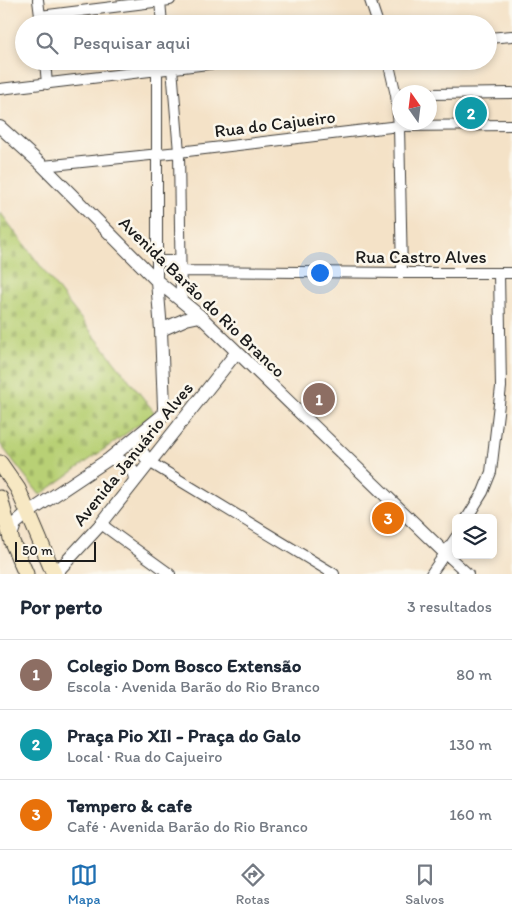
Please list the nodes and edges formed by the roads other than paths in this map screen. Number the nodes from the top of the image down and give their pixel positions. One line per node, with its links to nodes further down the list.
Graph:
1 (38, 0): 5 (street)
2 (370, 0): 8 (street)
3 (165, 1): 4 (street); 7 (street)
4 (132, 2): 6 (street)
5 (40, 15)
6 (66, 15)
7 (163, 15)
8 (375, 15)
9 (512, 36): 10 (street)
10 (497, 37)
11 (46, 70): 16 (street)
12 (134, 70): 16 (street)
13 (159, 70): 27 (street)
14 (171, 70): 26 (street)
15 (391, 70): 17 (street)
16 (47, 84): 18 (street)
17 (395, 85)
18 (0, 89)
19 (512, 93): 20 (street)
20 (437, 94)
21 (512, 125): 22 (street, Rua do Cajueiro)
22 (437, 126)
23 (392, 127): 26 (street, Rua do Cajueiro)
24 (0, 128): 28 (street, Avenida Barão do Rio Branco)
25 (399, 130): 33 (street)
26 (178, 152): 27 (street, Rua do Cajueiro); 30 (street)
27 (158, 154): 28 (street, Rua do Cajueiro); 29 (street)
28 (43, 166): 34 (street, Avenida Barão do Rio Branco)
29 (156, 261): 30 (street, Rua Castro Alves); 34 (street)
30 (180, 266): 33 (street, Rua Castro Alves); 35 (street)
31 (499, 273): 32 (street, Rua Castro Alves); 33 (street, Rua Castro Alves); 40 (street)
32 (512, 273)
33 (402, 274)
34 (157, 281): 35 (street, Avenida Barão do Rio Branco); 37 (street, Avenida Januário Alves)
35 (181, 301): 36 (street, Avenida Barão do Rio Branco)
36 (200, 316): 37 (street); 38 (street, Avenida Barão do Rio Branco)
37 (161, 330): 41 (street, Avenida Januário Alves)
38 (236, 353): 44 (street, Avenida Januário Alves); 52 (street, Avenida Barão do Rio Branco)
39 (512, 386): 40 (street)
40 (501, 387): 48 (street)
41 (140, 435): 42 (street, Avenida Januário Alves); 44 (street)
42 (109, 459): 45 (street); 47 (street, Avenida Januário Alves)
43 (0, 463): 47 (main road)
44 (151, 463): 45 (street, Avenida Januário Alves); 57 (street)
45 (135, 481): 49 (street, Avenida Januário Alves)
46 (0, 498): 50 (main road)
47 (28, 513): 50 (street, Avenida Januário Alves); 55 (main road)
48 (469, 514)
49 (101, 524): 55 (street, Avenida Januário Alves); 56 (street)
50 (11, 536): 53 (main road)
51 (452, 544): 52 (street)
52 (446, 554): 54 (street); 58 (street)
53 (26, 573)
54 (465, 573)
55 (55, 574)
56 (170, 574)
57 (334, 574)
58 (431, 574)

